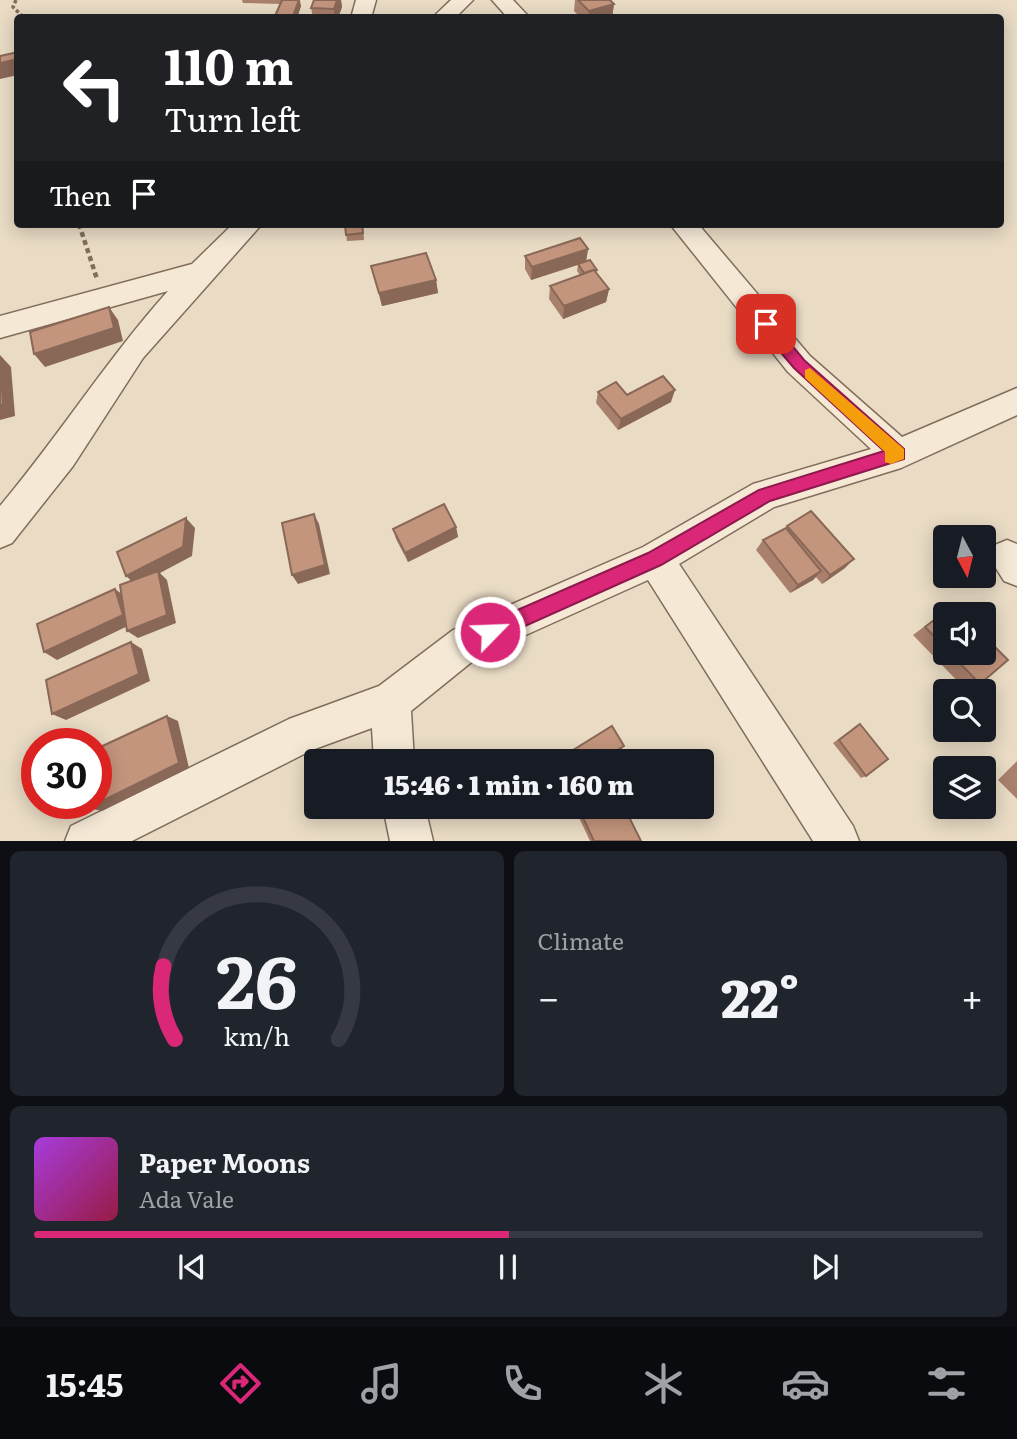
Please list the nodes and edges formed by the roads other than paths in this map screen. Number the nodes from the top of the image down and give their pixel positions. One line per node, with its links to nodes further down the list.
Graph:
1 (463, 0): 3 (street)
2 (502, 0): 4 (street)
3 (447, 14)
4 (516, 14)
5 (245, 228): 7 (street)
6 (685, 228): 10 (street)
7 (201, 272): 8 (street); 11 (street)
8 (0, 327)
9 (1017, 401): 10 (street)
10 (898, 454): 12 (street)
11 (0, 532)
12 (655, 559): 13 (street); 18 (street)
13 (391, 702): 14 (street); 16 (street)
14 (393, 749)
15 (407, 819): 17 (street)
16 (86, 841)
17 (412, 841)
18 (838, 841)

